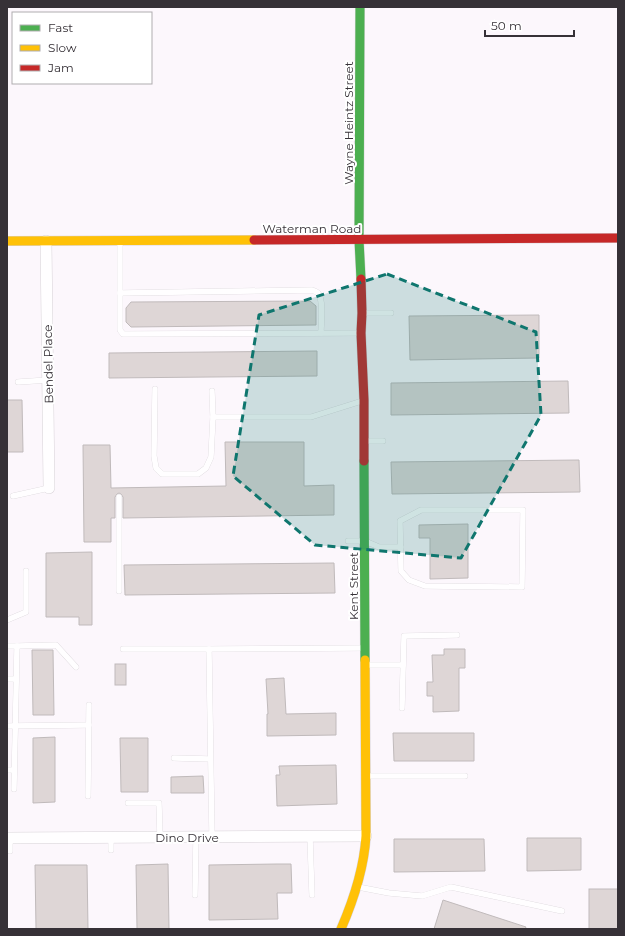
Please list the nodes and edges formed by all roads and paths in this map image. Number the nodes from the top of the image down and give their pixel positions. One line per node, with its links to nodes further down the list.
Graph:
1 (360, 7): 3 (street, Wayne Heintz Street)
2 (618, 238): 3 (street, Waterman Road)
3 (359, 240): 6 (street, Waterman Road); 8 (street, Kent Street)
4 (7, 241): 5 (street, Waterman Road)
5 (46, 241): 6 (street, Waterman Road); 12 (street, Bendel Place)
6 (120, 241): 7 (lane)
7 (120, 293): 10 (lane); 10 (lane)
8 (362, 313): 9 (lane); 11 (street, Kent Street)
9 (391, 313)
10 (321, 333): 11 (lane)
11 (361, 333): 16 (street, Kent Street)
12 (48, 380): 13 (lane); 20 (street, Bendel Place)
13 (18, 382)
14 (155, 389): 17 (lane)
15 (212, 391): 17 (lane)
16 (364, 400): 17 (lane); 18 (street, Kent Street)
17 (213, 417)
18 (364, 440): 19 (lane); 24 (street, Kent Street)
19 (383, 440)
20 (49, 488): 21 (lane)
21 (13, 496)
22 (119, 498): 27 (lane)
23 (348, 541): 24 (lane)
24 (365, 541): 25 (lane); 32 (street, Kent Street)
25 (401, 547): 25 (lane)
26 (26, 571): 28 (lane)
27 (119, 591)
28 (7, 620)
29 (457, 635): 36 (lane)
30 (7, 646): 31 (lane)
31 (16, 646): 37 (lane); 38 (lane)
32 (365, 648): 34 (lane); 35 (street, Kent Street)
33 (123, 649): 34 (lane)
34 (209, 649): 46 (lane)
35 (365, 665): 36 (lane); 49 (street, Kent Street)
36 (403, 665): 41 (lane)
37 (76, 667)
38 (16, 679): 39 (lane); 44 (lane)
39 (7, 680)
40 (89, 705): 42 (lane)
41 (402, 708)
42 (89, 725): 44 (lane); 52 (lane)
43 (7, 726): 44 (lane)
44 (15, 726): 48 (lane)
45 (174, 758): 46 (lane)
46 (210, 759): 55 (lane)
47 (7, 770): 48 (lane)
48 (14, 770): 51 (lane)
49 (366, 776): 50 (lane); 57 (street, Kent Street)
50 (466, 776)
51 (14, 789)
52 (88, 796)
53 (128, 803): 58 (lane)
54 (196, 836): 55 (street, Dino Drive); 58 (street, Dino Drive); 64 (lane)
55 (212, 836): 56 (street, Dino Drive)
56 (310, 836): 57 (street, Dino Drive); 65 (lane)
57 (366, 836): 63 (street, Kent Street)
58 (160, 837): 60 (street, Dino Drive)
59 (9, 838): 60 (street, Dino Drive); 62 (lane)
60 (111, 838): 61 (lane)
61 (111, 850)
62 (10, 851)
63 (358, 887): 66 (lane); 67 (street, Kent Street)
64 (196, 895)
65 (312, 896)
66 (562, 911)
67 (344, 927)

